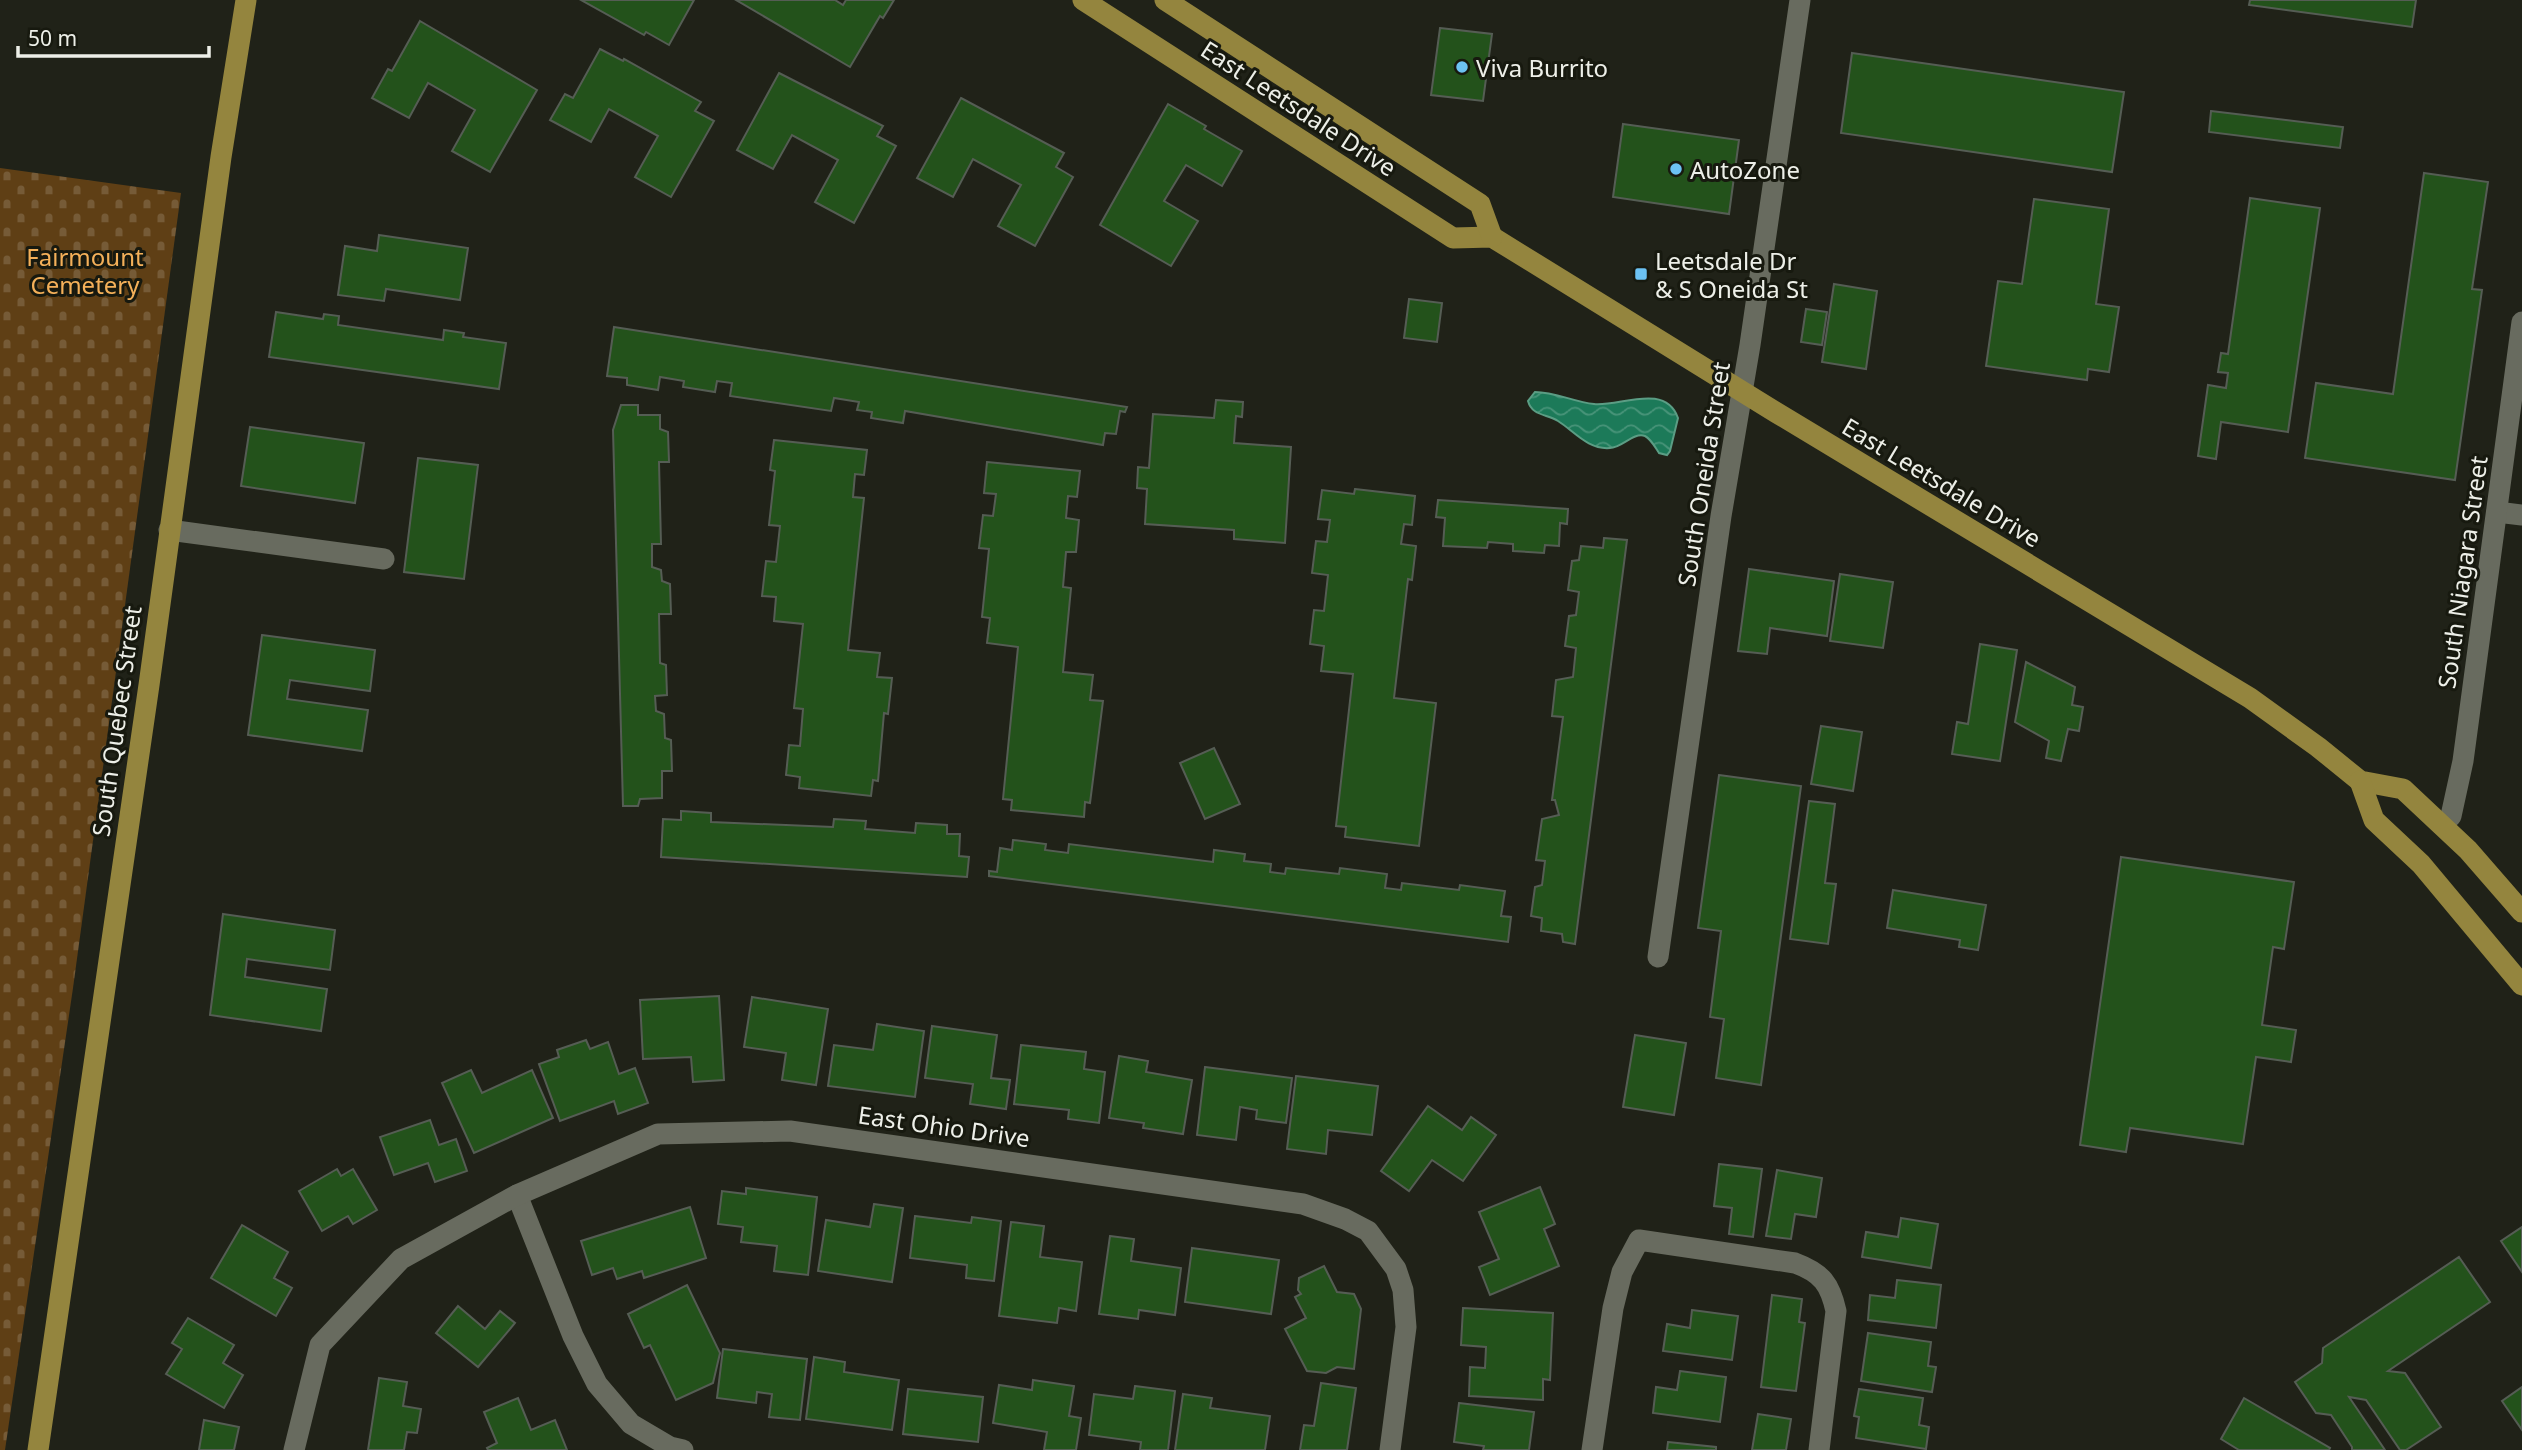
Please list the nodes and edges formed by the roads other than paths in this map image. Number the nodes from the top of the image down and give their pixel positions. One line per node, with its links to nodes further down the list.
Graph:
1 (246, 0): 10 (main road, South Quebec Street)
2 (1083, 0): 5 (main road, East Leetsdale Drive)
3 (1165, 0): 5 (main road, East Leetsdale Drive)
4 (1800, 0): 7 (street, South Oneida Street)
5 (1492, 237): 7 (main road, East Leetsdale Drive)
6 (2522, 322): 8 (street, South Niagara Street)
7 (1742, 391): 12 (main road, East Leetsdale Drive); 15 (street, South Oneida Street)
8 (2497, 512): 9 (street); 13 (street, South Niagara Street)
9 (2522, 515)
10 (169, 530): 11 (street); 18 (main road, South Quebec Street)
11 (384, 559)
12 (2360, 781): 13 (main road, East Leetsdale Drive); 16 (main road)
13 (2442, 825): 14 (main road, East Leetsdale Drive)
14 (2522, 912)
15 (1658, 957)
16 (2522, 985)
17 (517, 1195): 19 (street, East Ohio Drive); 20 (street); 21 (street, East Ohio Drive)
18 (38, 1450)
19 (294, 1450)
20 (683, 1450)
21 (1390, 1450)
22 (1592, 1450): 23 (street)
23 (1819, 1450)

